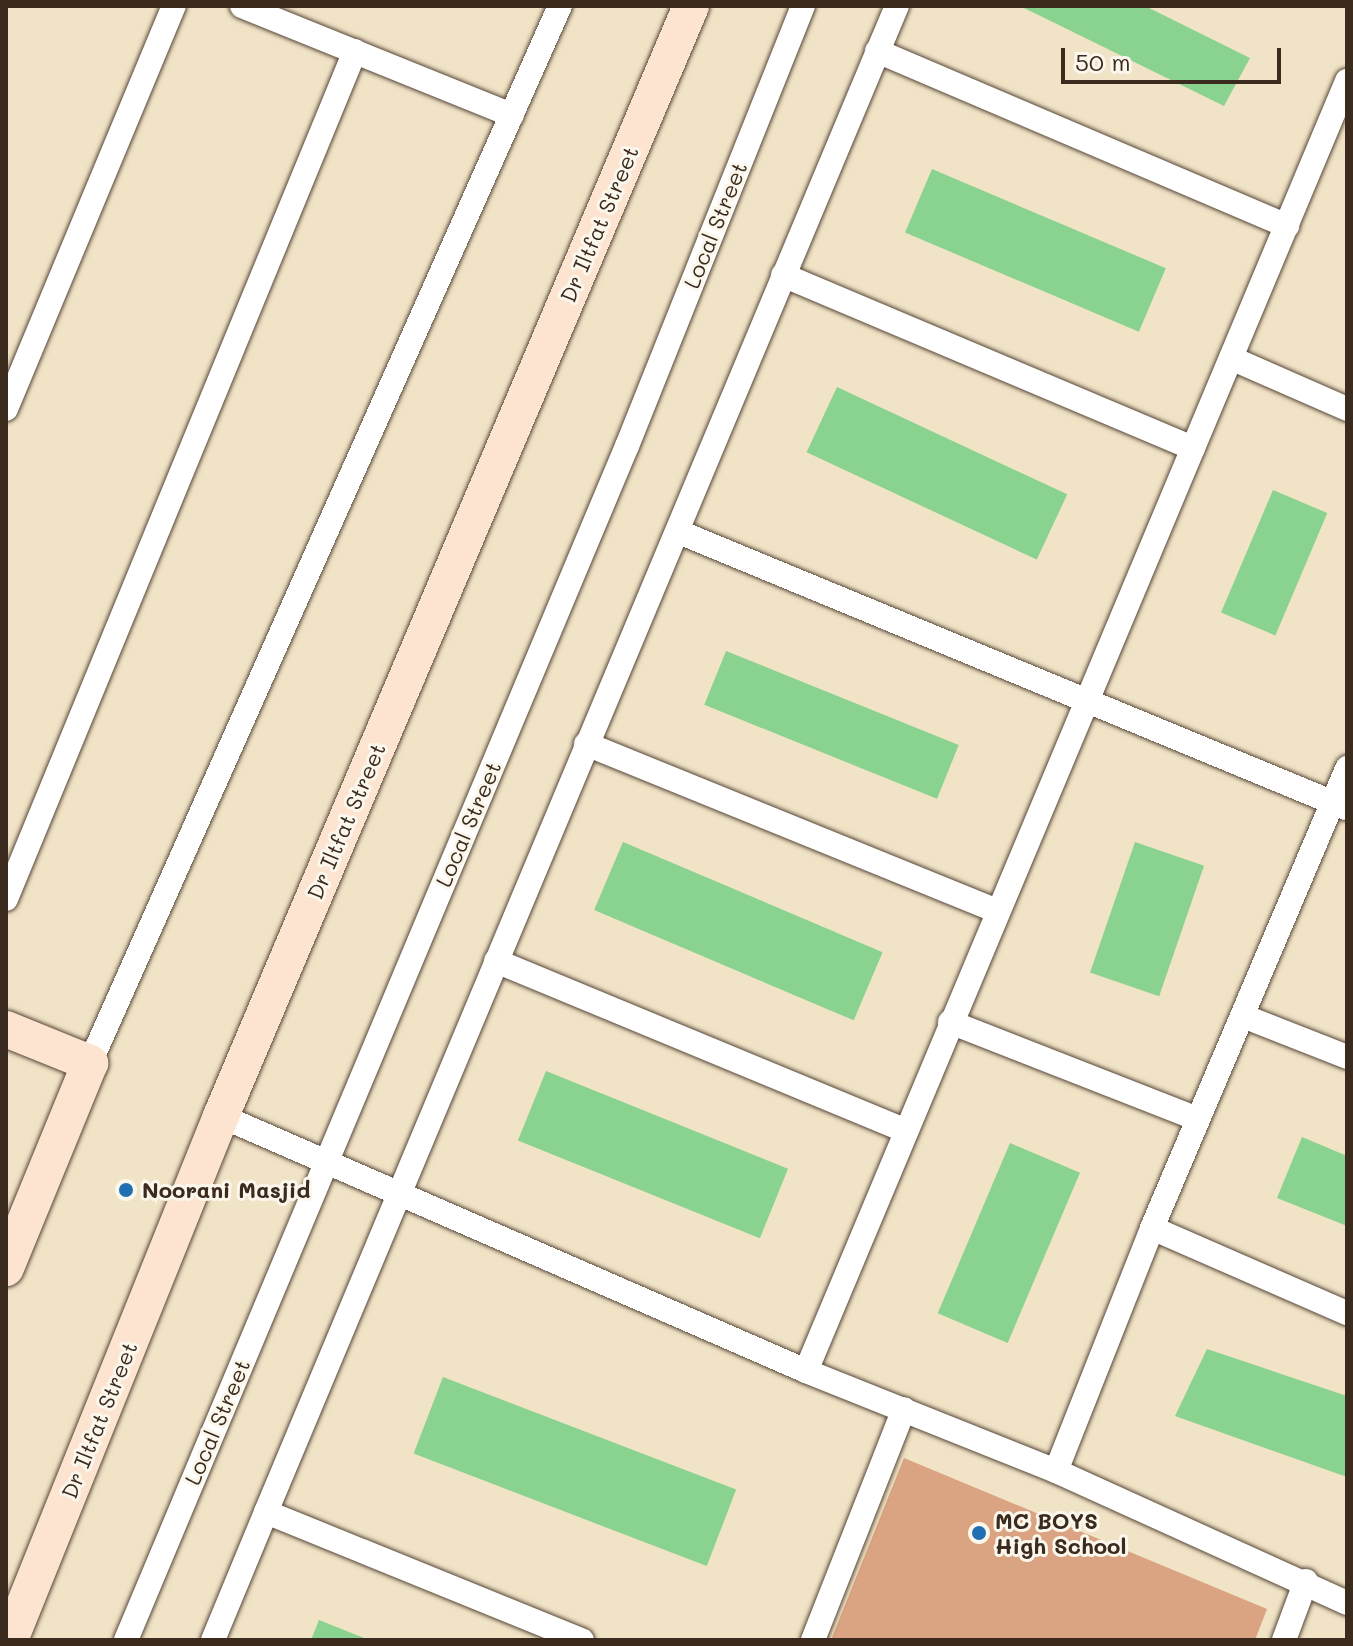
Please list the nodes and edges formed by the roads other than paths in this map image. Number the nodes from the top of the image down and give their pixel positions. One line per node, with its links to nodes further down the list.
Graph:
1 (174, 6): 14 (street)
2 (242, 6): 7 (street)
3 (560, 6): 10 (street)
4 (691, 6): 30 (street, Dr Iltfat Street)
5 (803, 6): 33 (street, Local Street)
6 (897, 6): 8 (street)
7 (355, 51): 10 (street); 22 (street)
8 (877, 51): 11 (street); 12 (street)
9 (1347, 81): 11 (street)
10 (512, 115): 29 (street)
11 (1287, 226): 13 (street)
12 (783, 275): 16 (street); 17 (street)
13 (1231, 358): 15 (street); 16 (street)
14 (6, 409)
15 (1347, 409)
16 (1193, 448): 18 (street)
17 (679, 532): 18 (street); 19 (street)
18 (1087, 700): 21 (street); 23 (street)
19 (586, 744): 23 (street); 24 (street)
20 (1347, 768): 21 (street)
21 (1339, 806): 25 (street)
22 (6, 899)
23 (997, 911): 26 (street)
24 (496, 961): 32 (street); 34 (street)
25 (1243, 1016): 28 (street); 31 (street)
26 (950, 1022): 31 (street); 32 (street)
27 (6, 1029): 29 (street)
28 (1347, 1057)
29 (90, 1063): 36 (street)
30 (221, 1116): 33 (street); 45 (street, Dr Iltfat Street)
31 (1198, 1119): 35 (street)
32 (905, 1130): 38 (street)
33 (326, 1163): 34 (street); 46 (street, Local Street)
34 (398, 1196): 38 (street); 41 (street)
35 (1152, 1228): 37 (street); 40 (street)
36 (6, 1268)
37 (1347, 1313)
38 (806, 1371): 39 (street)
39 (904, 1409): 40 (street); 48 (street)
40 (1056, 1471): 42 (street)
41 (266, 1512): 44 (street); 47 (street)
42 (1306, 1581): 43 (street); 49 (street)
43 (1347, 1603)
44 (578, 1639)
45 (10, 1640)
46 (126, 1640)
47 (213, 1640)
48 (813, 1640)
49 (1284, 1640)

